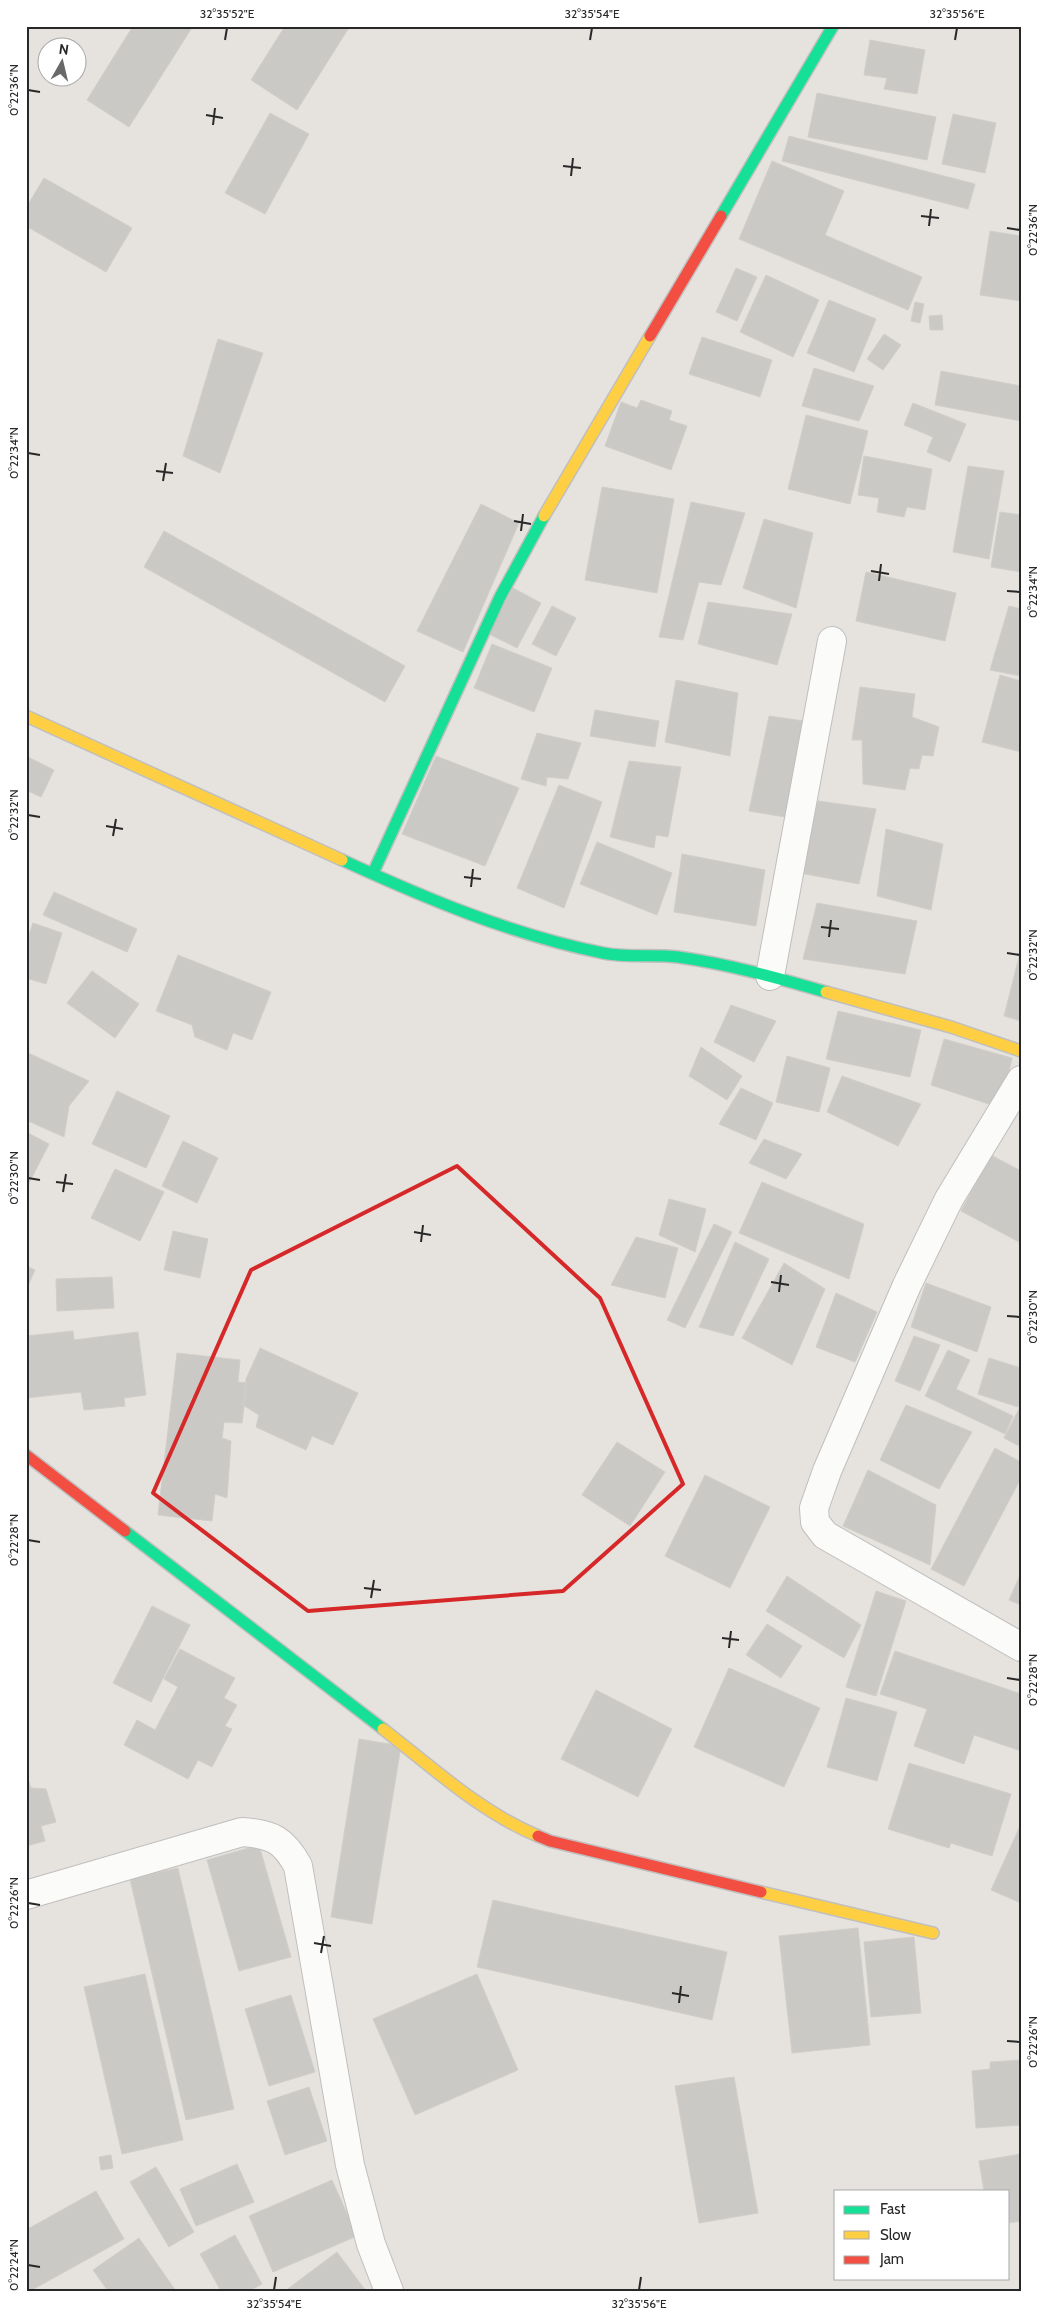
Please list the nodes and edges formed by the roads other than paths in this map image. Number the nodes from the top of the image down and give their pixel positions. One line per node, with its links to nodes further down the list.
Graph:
1 (833, 26): 4 (street)
2 (832, 641): 5 (street)
3 (26, 716): 4 (street)
4 (373, 873): 5 (street)
5 (770, 976): 6 (street)
6 (1021, 1051)
7 (1021, 1080): 9 (street)
8 (26, 1455): 11 (street)
9 (1021, 1647)
10 (26, 1895): 12 (street)
11 (933, 1934)
12 (389, 2291)

